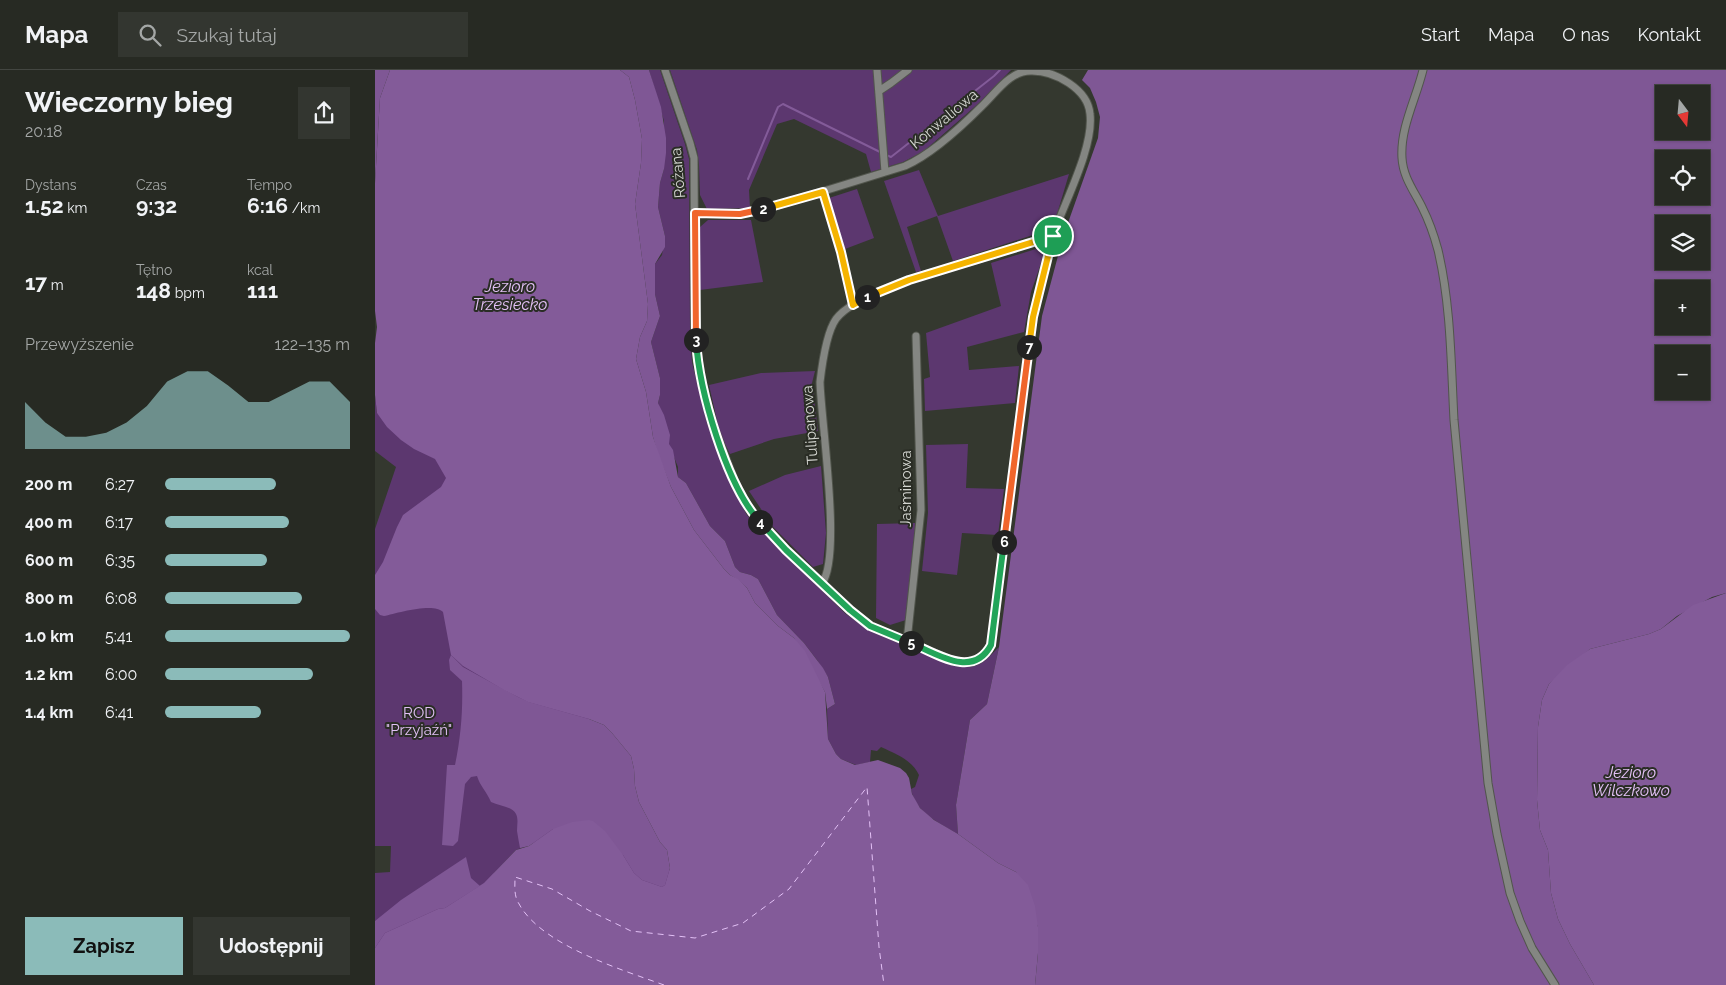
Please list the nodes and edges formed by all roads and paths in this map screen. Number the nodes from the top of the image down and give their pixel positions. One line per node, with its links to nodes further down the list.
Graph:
1 (665, 70): 8 (street, Różana)
2 (877, 70): 5 (street)
3 (908, 70): 5 (street)
4 (1423, 70): 14 (street)
5 (879, 91): 6 (street)
6 (885, 172): 7 (street, Konwaliowa); 9 (street, Konwaliowa)
7 (823, 192): 8 (street, Konwaliowa); 10 (street)
8 (695, 213): 12 (street, Różana)
9 (1053, 236): 10 (street, Tulipanowa); 13 (street, Konwaliowa)
10 (853, 305): 12 (street, Tulipanowa)
11 (916, 336): 13 (street, Jaśminowa)
12 (822, 583): 13 (street, Różana)
13 (907, 641)
14 (1555, 985)

